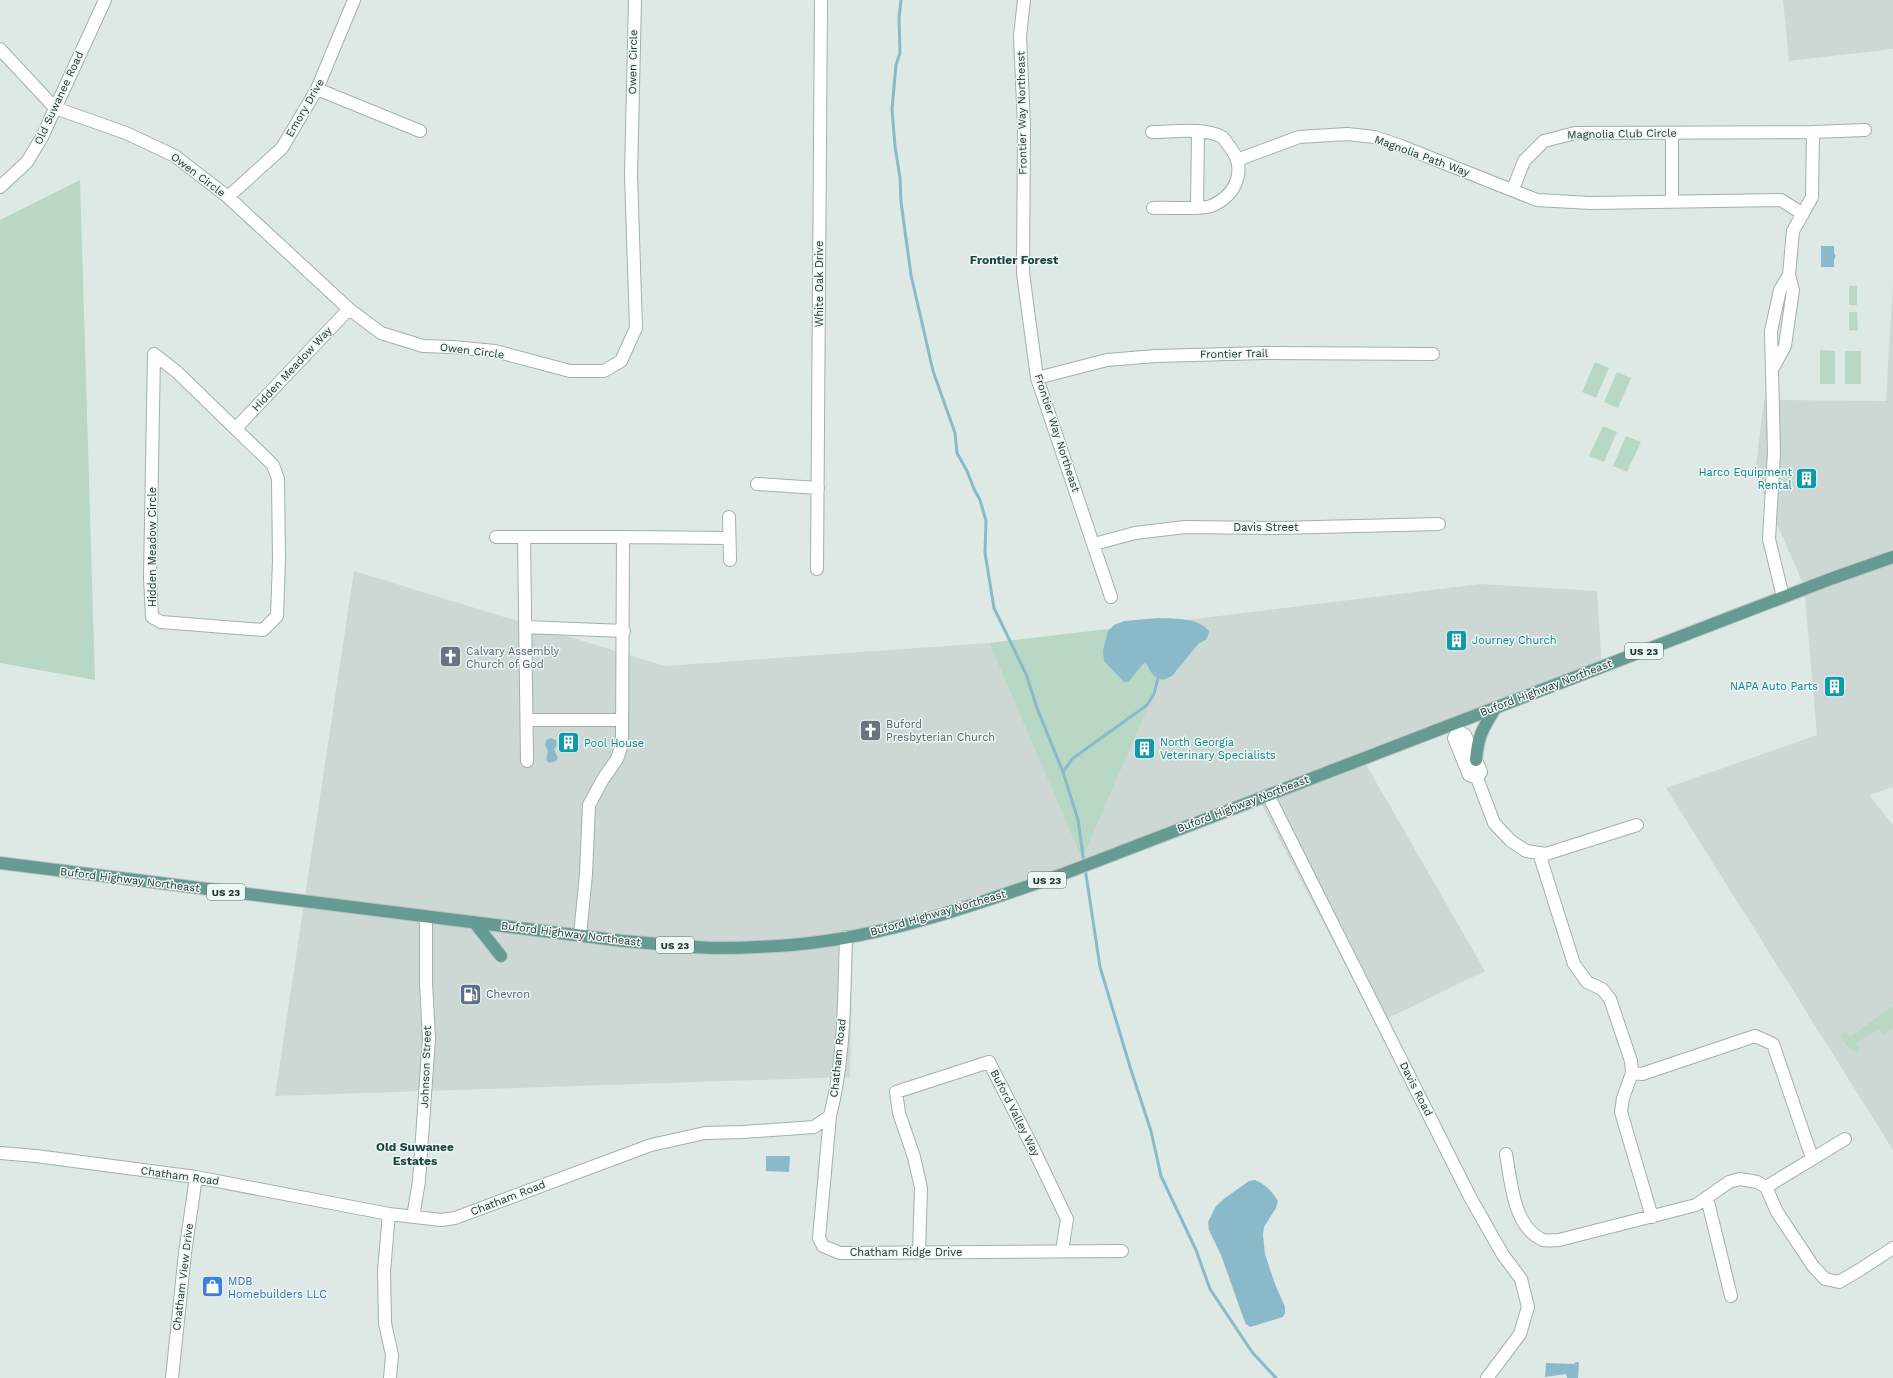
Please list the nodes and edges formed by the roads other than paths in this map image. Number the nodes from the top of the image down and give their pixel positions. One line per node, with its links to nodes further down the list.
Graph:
1 (106, 0): 8 (street, Old Suwanee Road)
2 (354, 0): 7 (street, Emory Drive)
3 (635, 0): 24 (street, Owen Circle)
4 (821, 0): 32 (street, White Oak Drive)
5 (1024, 0): 29 (street, Frontier Way Northeast)
6 (0, 49): 8 (street)
7 (317, 89): 10 (street); 18 (street, Emory Drive)
8 (55, 108): 16 (street, Old Suwanee Road); 18 (street, Owen Circle)
9 (1865, 130): 13 (street, Magnolia Club Circle)
10 (420, 131)
11 (1152, 132): 12 (street)
12 (1198, 132): 15 (street); 20 (street)
13 (1813, 132): 14 (street, Magnolia Club Circle); 22 (street)
14 (1672, 133): 17 (street, Magnolia Club Circle); 19 (street)
15 (1237, 160): 17 (street, Magnolia Path Way); 20 (street)
16 (0, 187)
17 (1513, 190): 19 (street)
18 (228, 197): 24 (street, Owen Circle)
19 (1672, 200): 22 (street)
20 (1197, 207): 21 (street)
21 (1153, 208)
22 (1803, 214): 23 (street)
23 (1789, 275): 25 (street); 26 (street)
24 (348, 310): 30 (street, Hidden Meadow Way)
25 (1774, 317): 26 (street); 28 (street)
26 (1789, 320): 28 (street)
27 (1433, 354): 29 (street, Frontier Trail)
28 (1773, 368): 44 (street)
29 (1037, 378): 39 (street, Frontier Way Northeast)
30 (236, 428): 30 (street, Hidden Meadow Circle)
31 (757, 484): 32 (street)
32 (818, 488): 42 (street, White Oak Drive)
33 (729, 517): 38 (street)
34 (1439, 524): 39 (street, Davis Street)
35 (496, 537): 36 (street)
36 (524, 537): 37 (street); 45 (street)
37 (623, 537): 38 (street); 46 (street)
38 (729, 538): 41 (street)
39 (1094, 544): 43 (street, Frontier Way Northeast)
40 (1893, 557): 44 (main road, Buford Highway Northeast / US 23)
41 (730, 560)
42 (817, 568)
43 (1111, 597)
44 (1783, 597): 47 (main road, Buford Highway Northeast / US 23)
45 (525, 627): 46 (street); 48 (street)
46 (624, 631): 49 (street)
47 (1496, 707): 50 (main road, Buford Highway Northeast / US 23); 51 (main road)
48 (527, 720): 49 (street); 52 (street)
49 (622, 720): 60 (street)
50 (1457, 727): 51 (street); 53 (street); 54 (main road, Buford Highway Northeast / US 23)
51 (1476, 760): 53 (street)
52 (527, 761)
53 (1477, 778): 56 (street)
54 (1268, 795): 61 (main road, Buford Highway Northeast / US 23); 80 (street, Davis Road)
55 (1637, 825): 56 (street)
56 (1539, 852): 63 (street)
57 (0, 863): 58 (main road, Buford Highway Northeast / US 23)
58 (426, 917): 59 (main road, Buford Highway Northeast / US 23); 73 (street, Johnson Street)
59 (474, 922): 60 (main road, Buford Highway Northeast / US 23); 62 (main road)
60 (580, 935): 61 (main road, Buford Highway Northeast / US 23)
61 (846, 937): 64 (street, Chatham Road)
62 (501, 956)
63 (1632, 1073): 68 (street); 74 (street)
64 (830, 1116): 73 (street, Chatham Road); 78 (street, Chatham Ridge Drive)
65 (1845, 1139): 68 (street)
66 (0, 1153): 69 (street, Chatham Road)
67 (1506, 1154): 74 (street)
68 (1812, 1158): 70 (street)
69 (196, 1177): 72 (street, Chatham Road); 81 (street, Chatham View Drive)
70 (1766, 1186): 71 (street); 75 (street)
71 (1707, 1198): 74 (street); 79 (street)
72 (389, 1214): 73 (street, Chatham Road); 82 (street)
73 (413, 1217)
74 (1652, 1217)
75 (1893, 1248)
76 (1062, 1251): 77 (street, Chatham Ridge Drive); 78 (street, Chatham Ridge Drive); 78 (street, Buford Valley Way)
77 (1122, 1251)
78 (919, 1252)
79 (1731, 1296)
80 (1489, 1377)
81 (172, 1378)
82 (390, 1378)

